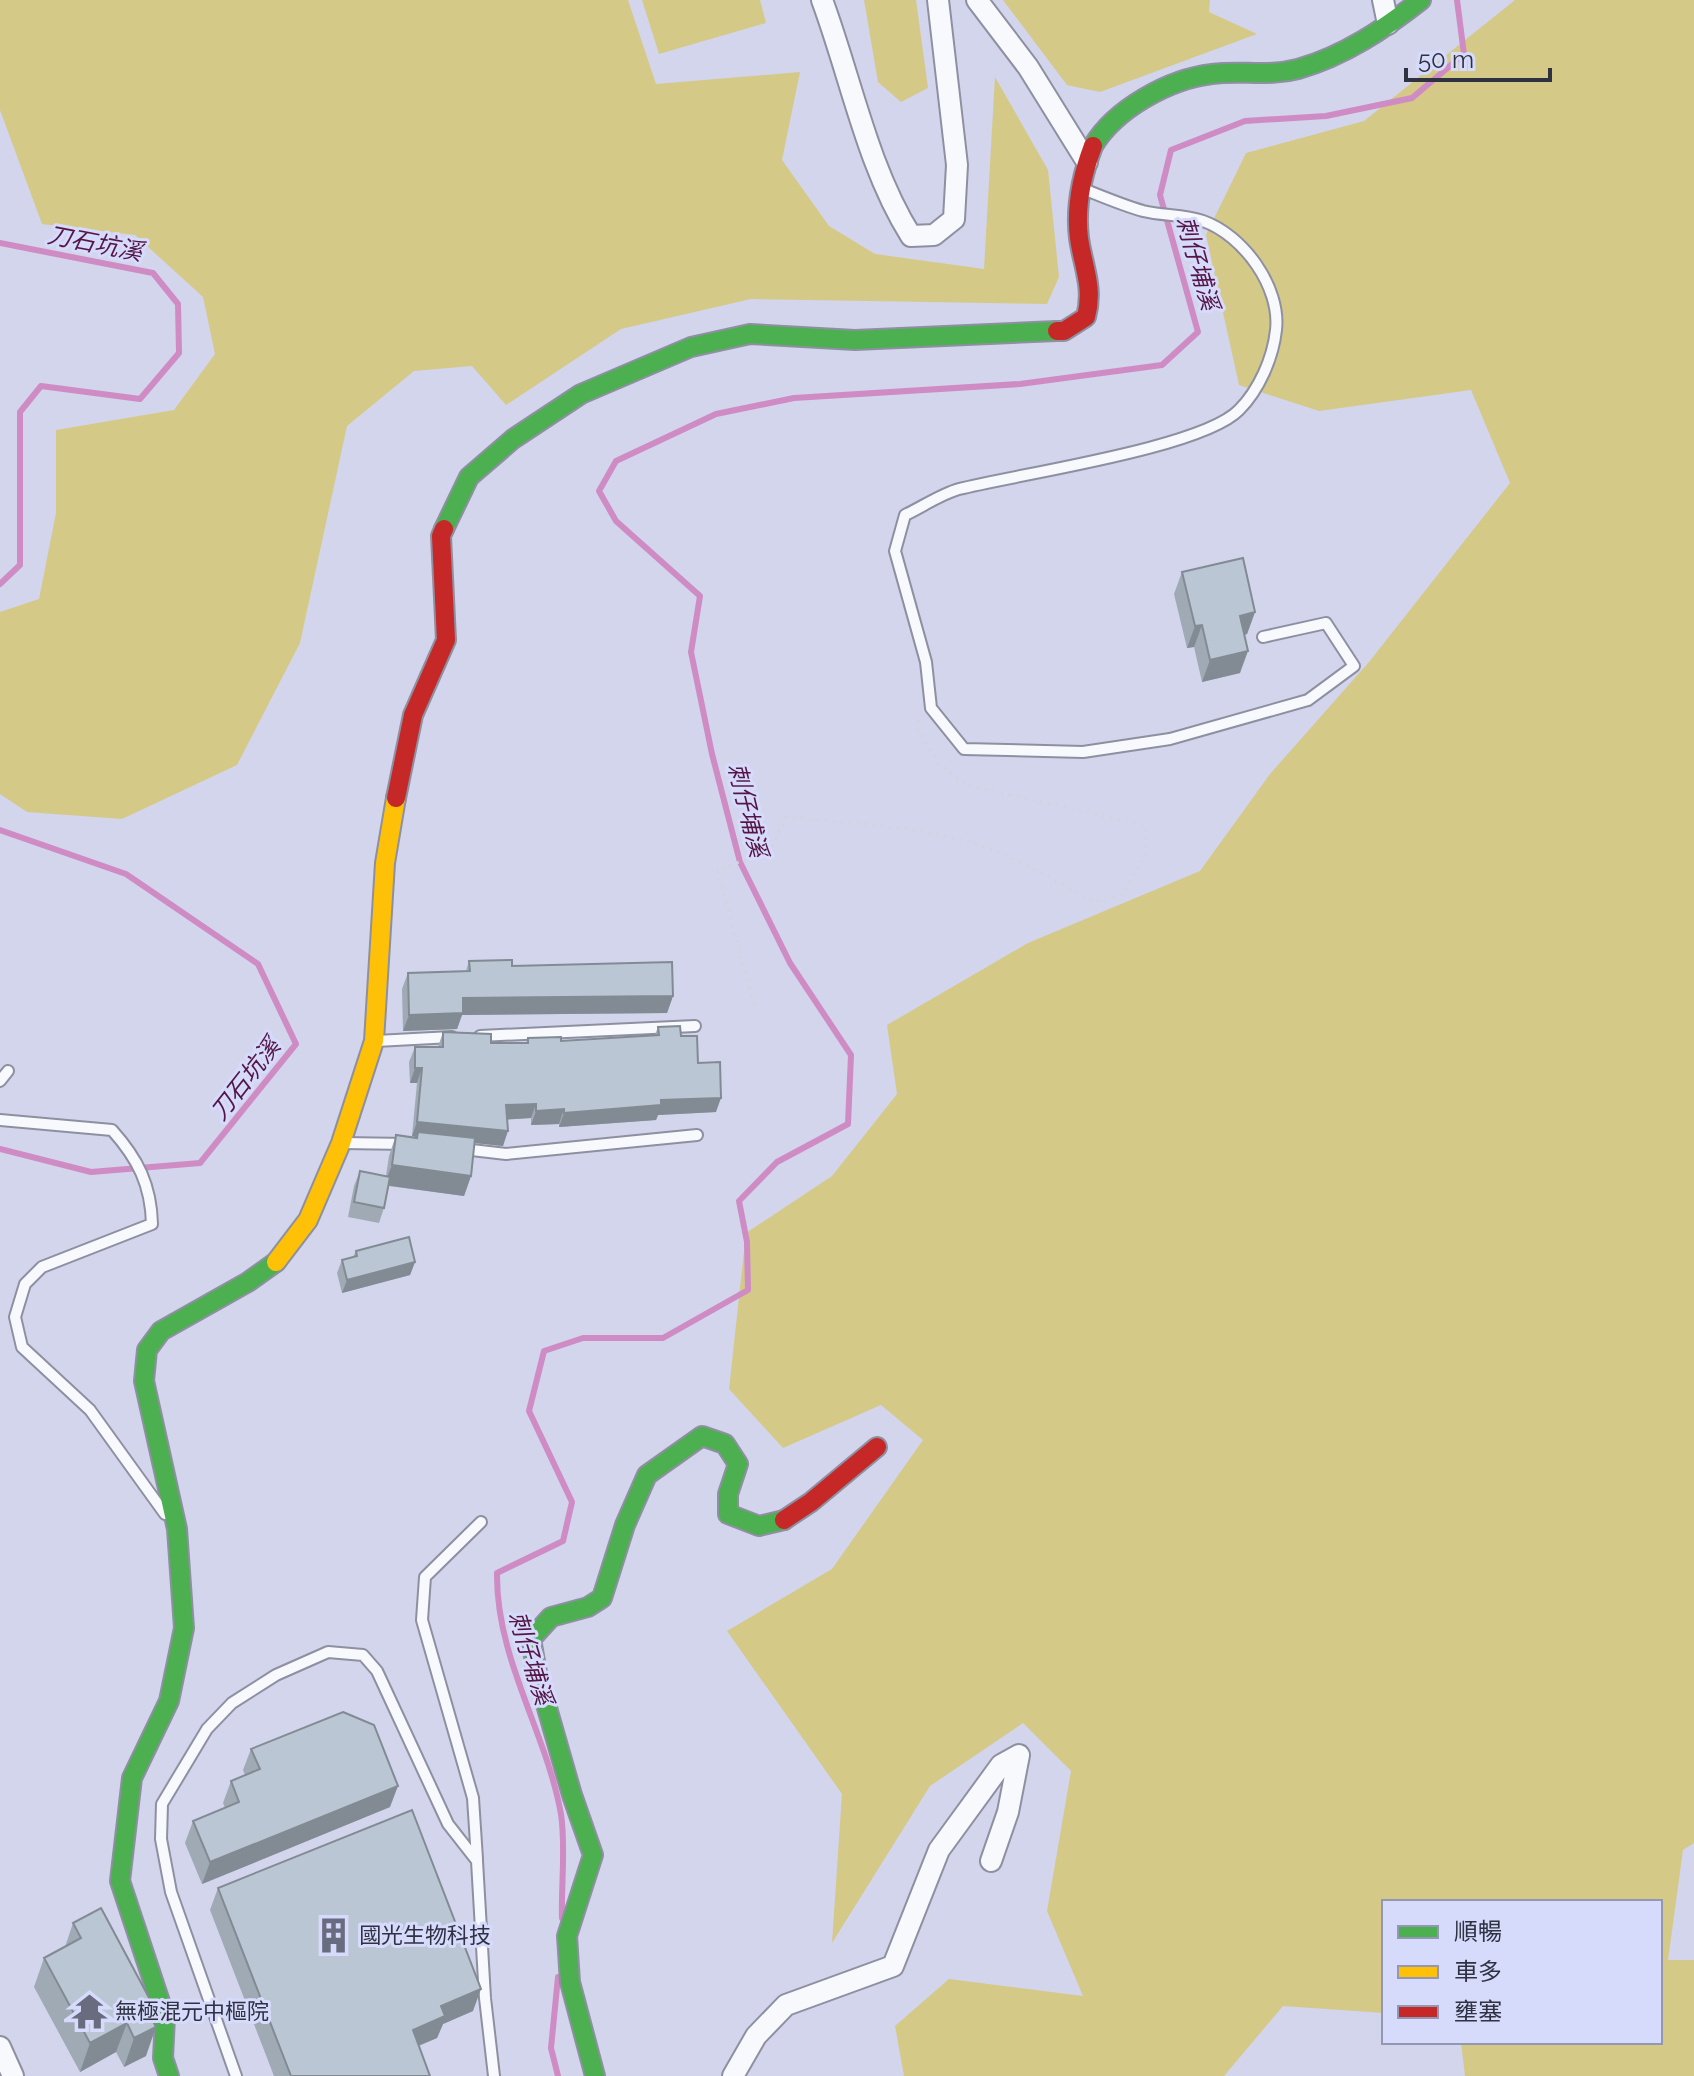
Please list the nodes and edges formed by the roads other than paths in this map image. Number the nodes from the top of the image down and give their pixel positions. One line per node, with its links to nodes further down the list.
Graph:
1 (822, 0): 2 (street)
2 (938, 0)
3 (977, 0): 7 (street)
4 (1383, 0): 6 (street)
5 (1421, 0): 6 (street)
6 (1388, 24): 7 (street)
7 (1087, 162): 8 (street)
8 (1079, 187): 9 (lane); 11 (street)
9 (1263, 637)
10 (695, 1026): 11 (lane)
11 (374, 1041): 16 (street)
12 (8, 1071): 13 (lane)
13 (0, 1081)
14 (0, 1120): 21 (lane)
15 (697, 1135): 18 (lane)
16 (341, 1143): 17 (lane); 21 (street)
17 (413, 1144)
18 (444, 1148)
19 (877, 1447): 29 (street)
20 (481, 1522): 22 (lane)
21 (177, 1529): 26 (street)
22 (477, 1861): 27 (lane); 28 (lane)
23 (991, 1861): 30 (street)
24 (0, 2047): 25 (street)
25 (13, 2076)
26 (169, 2076)
27 (236, 2076)
28 (494, 2076)
29 (595, 2076)
30 (733, 2076)

